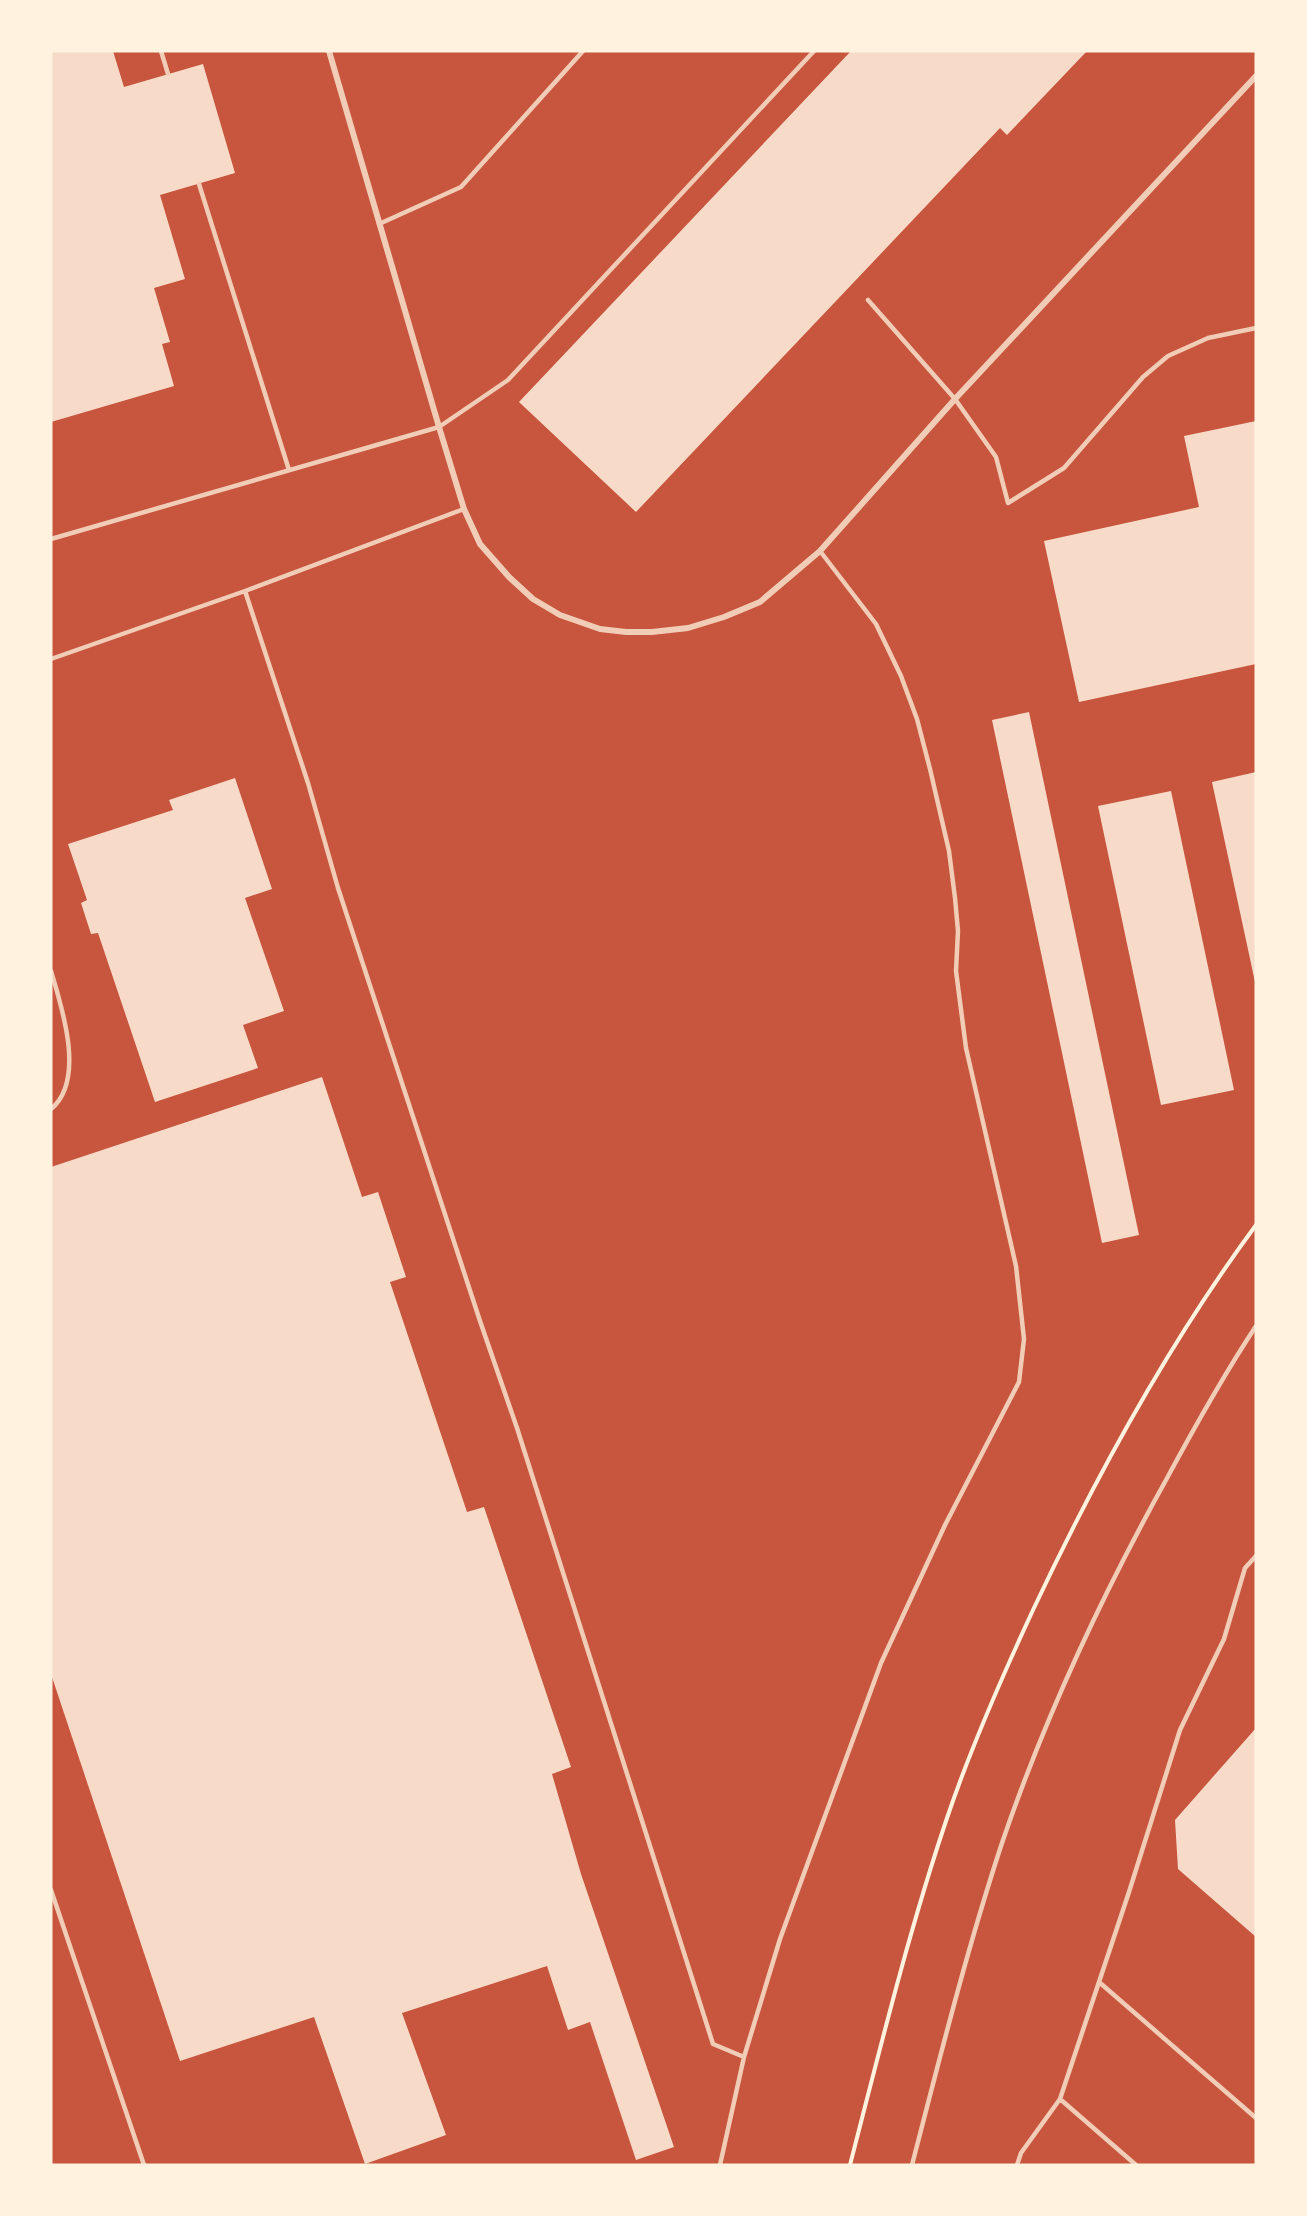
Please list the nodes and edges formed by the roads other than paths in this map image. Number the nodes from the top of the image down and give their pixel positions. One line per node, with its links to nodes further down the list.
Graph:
1 (161, 51): 5 (lane)
2 (329, 51): 8 (street)
3 (583, 51): 8 (lane)
4 (814, 51): 12 (lane)
5 (168, 74)
6 (1256, 76): 11 (street)
7 (199, 184): 13 (lane)
8 (379, 224): 12 (street)
9 (868, 300): 11 (lane)
10 (1256, 328): 11 (lane)
11 (955, 399): 16 (street)
12 (439, 427): 13 (lane); 14 (street)
13 (289, 470): 15 (lane)
14 (464, 508): 16 (street); 17 (lane)
15 (51, 539)
16 (820, 551): 25 (lane)
17 (245, 591): 18 (lane); 25 (lane)
18 (51, 659)
19 (51, 971): 20 (lane)
20 (51, 1109)
21 (1256, 1326): 30 (lane)
22 (1256, 1556): 24 (lane)
23 (51, 1890): 28 (lane)
24 (1099, 1982): 26 (lane); 27 (lane)
25 (744, 2057): 29 (lane)
26 (1060, 2099): 31 (lane); 32 (lane)
27 (1256, 2118)
28 (144, 2165)
29 (720, 2165)
30 (912, 2165)
31 (1017, 2165)
32 (1136, 2165)

